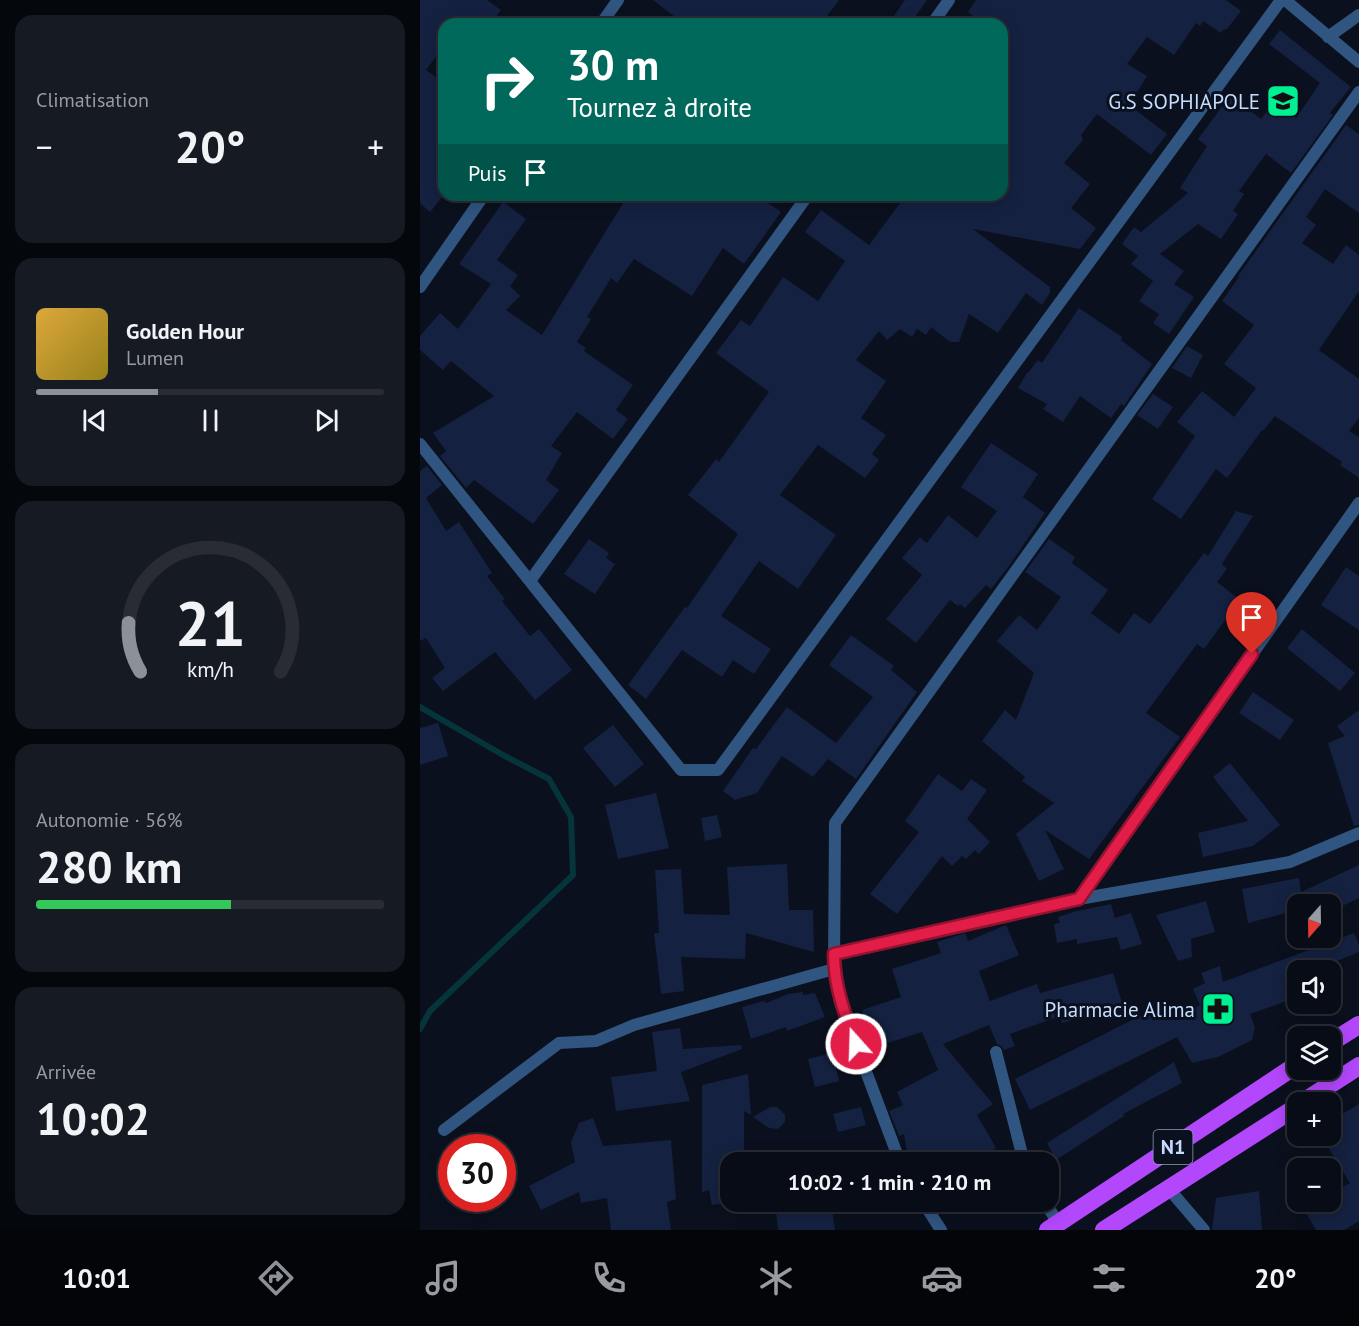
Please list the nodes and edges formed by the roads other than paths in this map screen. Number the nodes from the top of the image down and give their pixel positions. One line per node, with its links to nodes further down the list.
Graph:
1 (618, 0): 5 (street)
2 (949, 0): 6 (street)
3 (1283, 0): 7 (street); 15 (street)
4 (1359, 15): 7 (street)
5 (606, 18)
6 (936, 18)
7 (1328, 37): 8 (street)
8 (1359, 62)
9 (1359, 92): 18 (street)
10 (480, 201): 12 (street)
11 (804, 201): 15 (street)
12 (420, 287)
13 (420, 444): 15 (street)
14 (1359, 503): 17 (street)
15 (530, 581)
16 (1359, 833): 17 (street)
17 (1079, 899): 18 (street)
18 (834, 954): 19 (street)
19 (834, 969): 27 (street); 28 (street)
20 (1359, 1025): 21 (highway)
21 (1341, 1036)
22 (996, 1052): 29 (street)
23 (1359, 1066): 25 (highway)
24 (1287, 1071): 33 (highway, N1)
25 (1319, 1092)
26 (1287, 1113): 30 (highway, N1)
27 (444, 1130)
28 (896, 1152)
29 (1021, 1152)
30 (1169, 1189): 35 (highway, N1); 36 (street)
31 (929, 1212): 34 (street)
32 (1048, 1212): 33 (street)
33 (1053, 1227)
34 (941, 1230)
35 (1104, 1230)
36 (1204, 1230)

